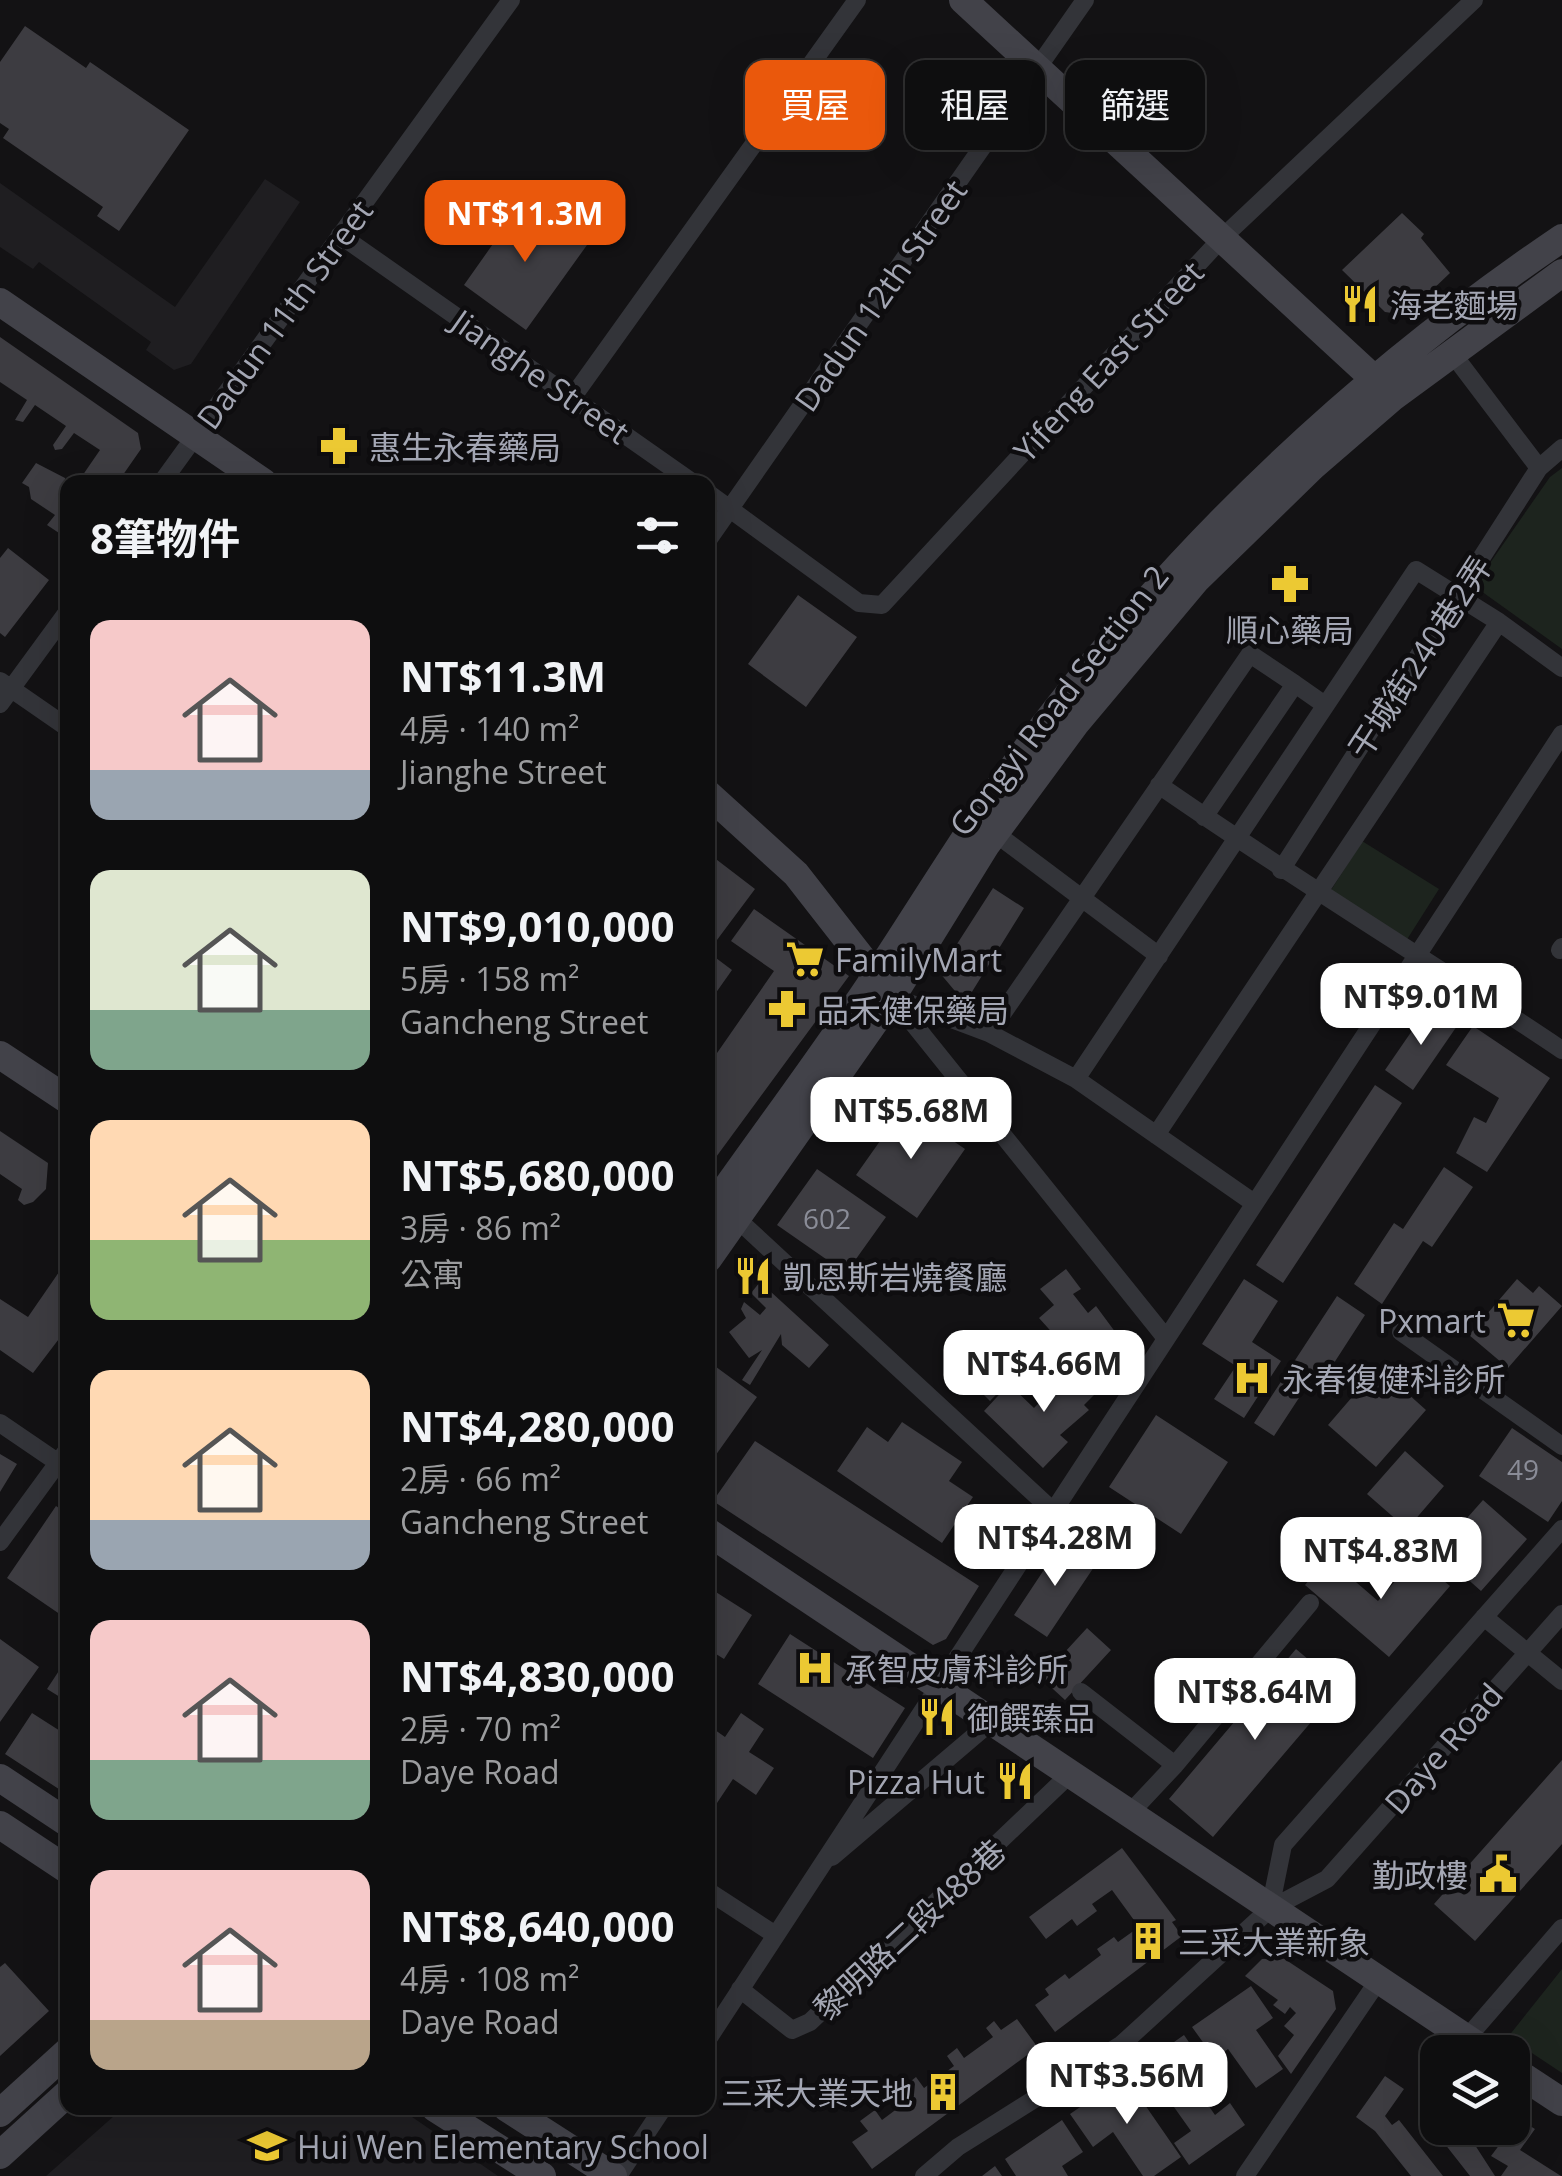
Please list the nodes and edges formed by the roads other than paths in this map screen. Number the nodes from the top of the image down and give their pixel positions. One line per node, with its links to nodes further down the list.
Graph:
1 (511, 0): 10 (street, Dadun 11th Street)
2 (857, 0): 17 (street)
3 (964, 0): 6 (main road)
4 (1085, 0): 7 (street, Dadun 12th Street)
5 (1474, 0): 11 (street, Yifeng East Street)
6 (1031, 60)
7 (1045, 60)
8 (1045, 73): 11 (main road)
9 (982, 150): 25 (street, Dadun 12th Street)
10 (340, 234): 17 (street, Jianghe Street); 18 (street, Dadun 11th Street)
11 (1222, 238): 16 (main road); 25 (street, Yifeng East Street)
12 (1562, 238): 16 (main road, Gongyi Road Section 2)
13 (1562, 273): 15 (main road, Gongyi Road Section 2)
14 (0, 302): 18 (main road)
15 (1452, 353): 16 (main road, Gongyi Road Section 2); 20 (street)
16 (1383, 387): 39 (main road, Gongyi Road Section 2); 46 (main road, Gongyi Road Section 2)
17 (572, 398): 23 (street, Jianghe Street)
18 (196, 436): 21 (street, Dadun 11th Street); 22 (main road)
19 (1562, 448): 20 (street, 干城街240巷2弄)
20 (1539, 468): 27 (street, 干城街240巷2弄)
21 (167, 475)
22 (253, 475)
23 (682, 475)
24 (715, 498): 25 (street)
25 (729, 508): 26 (street, Dadun 12th Street)
26 (715, 529)
27 (1459, 596): 29 (street); 33 (street); 41 (street, 干城街240巷2弄)
28 (60, 622): 32 (street)
29 (1499, 622): 30 (street); 42 (street)
30 (1562, 668)
31 (1296, 684): 33 (street); 36 (street); 38 (street)
32 (4, 691): 34 (street)
33 (1325, 705): 40 (street)
34 (60, 723)
35 (1559, 745): 44 (street)
36 (1159, 786): 38 (street); 43 (street)
37 (715, 800): 46 (main road)
38 (1204, 817): 40 (street)
39 (995, 833): 43 (street); 46 (main road, Gongyi Road Section 2)
40 (1237, 840): 41 (street); 45 (street)
41 (1281, 870): 42 (street)
42 (1316, 894): 44 (street); 52 (street)
43 (1083, 898): 45 (street); 47 (street)
44 (1420, 955): 48 (street); 53 (street)
45 (1159, 956): 50 (street)
46 (884, 987): 47 (street); 54 (main road, Gongyi Road Section 2); 55 (main road, Gongyi Road Section 2); 58 (street)
47 (988, 1033): 50 (street)
48 (1562, 1050)
49 (0, 1055): 51 (main road)
50 (1076, 1079): 52 (street)
51 (60, 1095)
52 (1156, 1135): 53 (street)
53 (1254, 1202): 58 (street)
54 (715, 1205)
55 (736, 1218): 56 (main road, Gongyi Road Section 2); 63 (street)
56 (715, 1249)
57 (1402, 1332): 60 (street)
58 (1165, 1337): 63 (street)
59 (0, 1424): 61 (street)
60 (1562, 1446)
61 (60, 1458)
62 (60, 1465): 66 (street)
63 (1052, 1510): 72 (street)
64 (1562, 1529): 69 (street, Daye Road)
65 (715, 1537): 72 (main road)
66 (0, 1542)
67 (1310, 1602): 75 (street)
68 (1562, 1614): 70 (street, Daye Road)
69 (1484, 1618): 70 (street); 84 (street, Daye Road)
70 (1527, 1653): 71 (street); 84 (street, Daye Road)
71 (1562, 1681)
72 (938, 1685): 74 (main road); 82 (street)
73 (1082, 1692): 75 (street)
74 (992, 1722): 76 (main road); 82 (street)
75 (1176, 1765): 78 (street)
76 (1068, 1776): 78 (main road); 88 (street, 黎明路二段488巷)
77 (0, 1778): 79 (main road)
78 (1128, 1815): 84 (main road)
79 (60, 1818)
80 (0, 1825): 81 (main road)
81 (60, 1865)
82 (816, 1871): 86 (street)
83 (715, 1895): 86 (street)
84 (1270, 1909): 87 (main road); 103 (street, Daye Road)
85 (1562, 1928): 91 (street)
86 (774, 1934): 88 (street)
87 (1378, 1981): 90 (main road); 104 (street)
88 (740, 1989): 89 (street)
89 (715, 2027)
90 (1460, 2035)
91 (1485, 2035)
92 (60, 2058): 96 (main road)
93 (1530, 2081): 95 (main road)
94 (60, 2100): 100 (main road)
95 (1562, 2102)
96 (0, 2113)
97 (446, 2115): 101 (main road)
98 (518, 2115): 102 (main road)
99 (658, 2115): 102 (street)
100 (0, 2155)
101 (542, 2176)
102 (616, 2176)
103 (924, 2176)
104 (1245, 2176)

